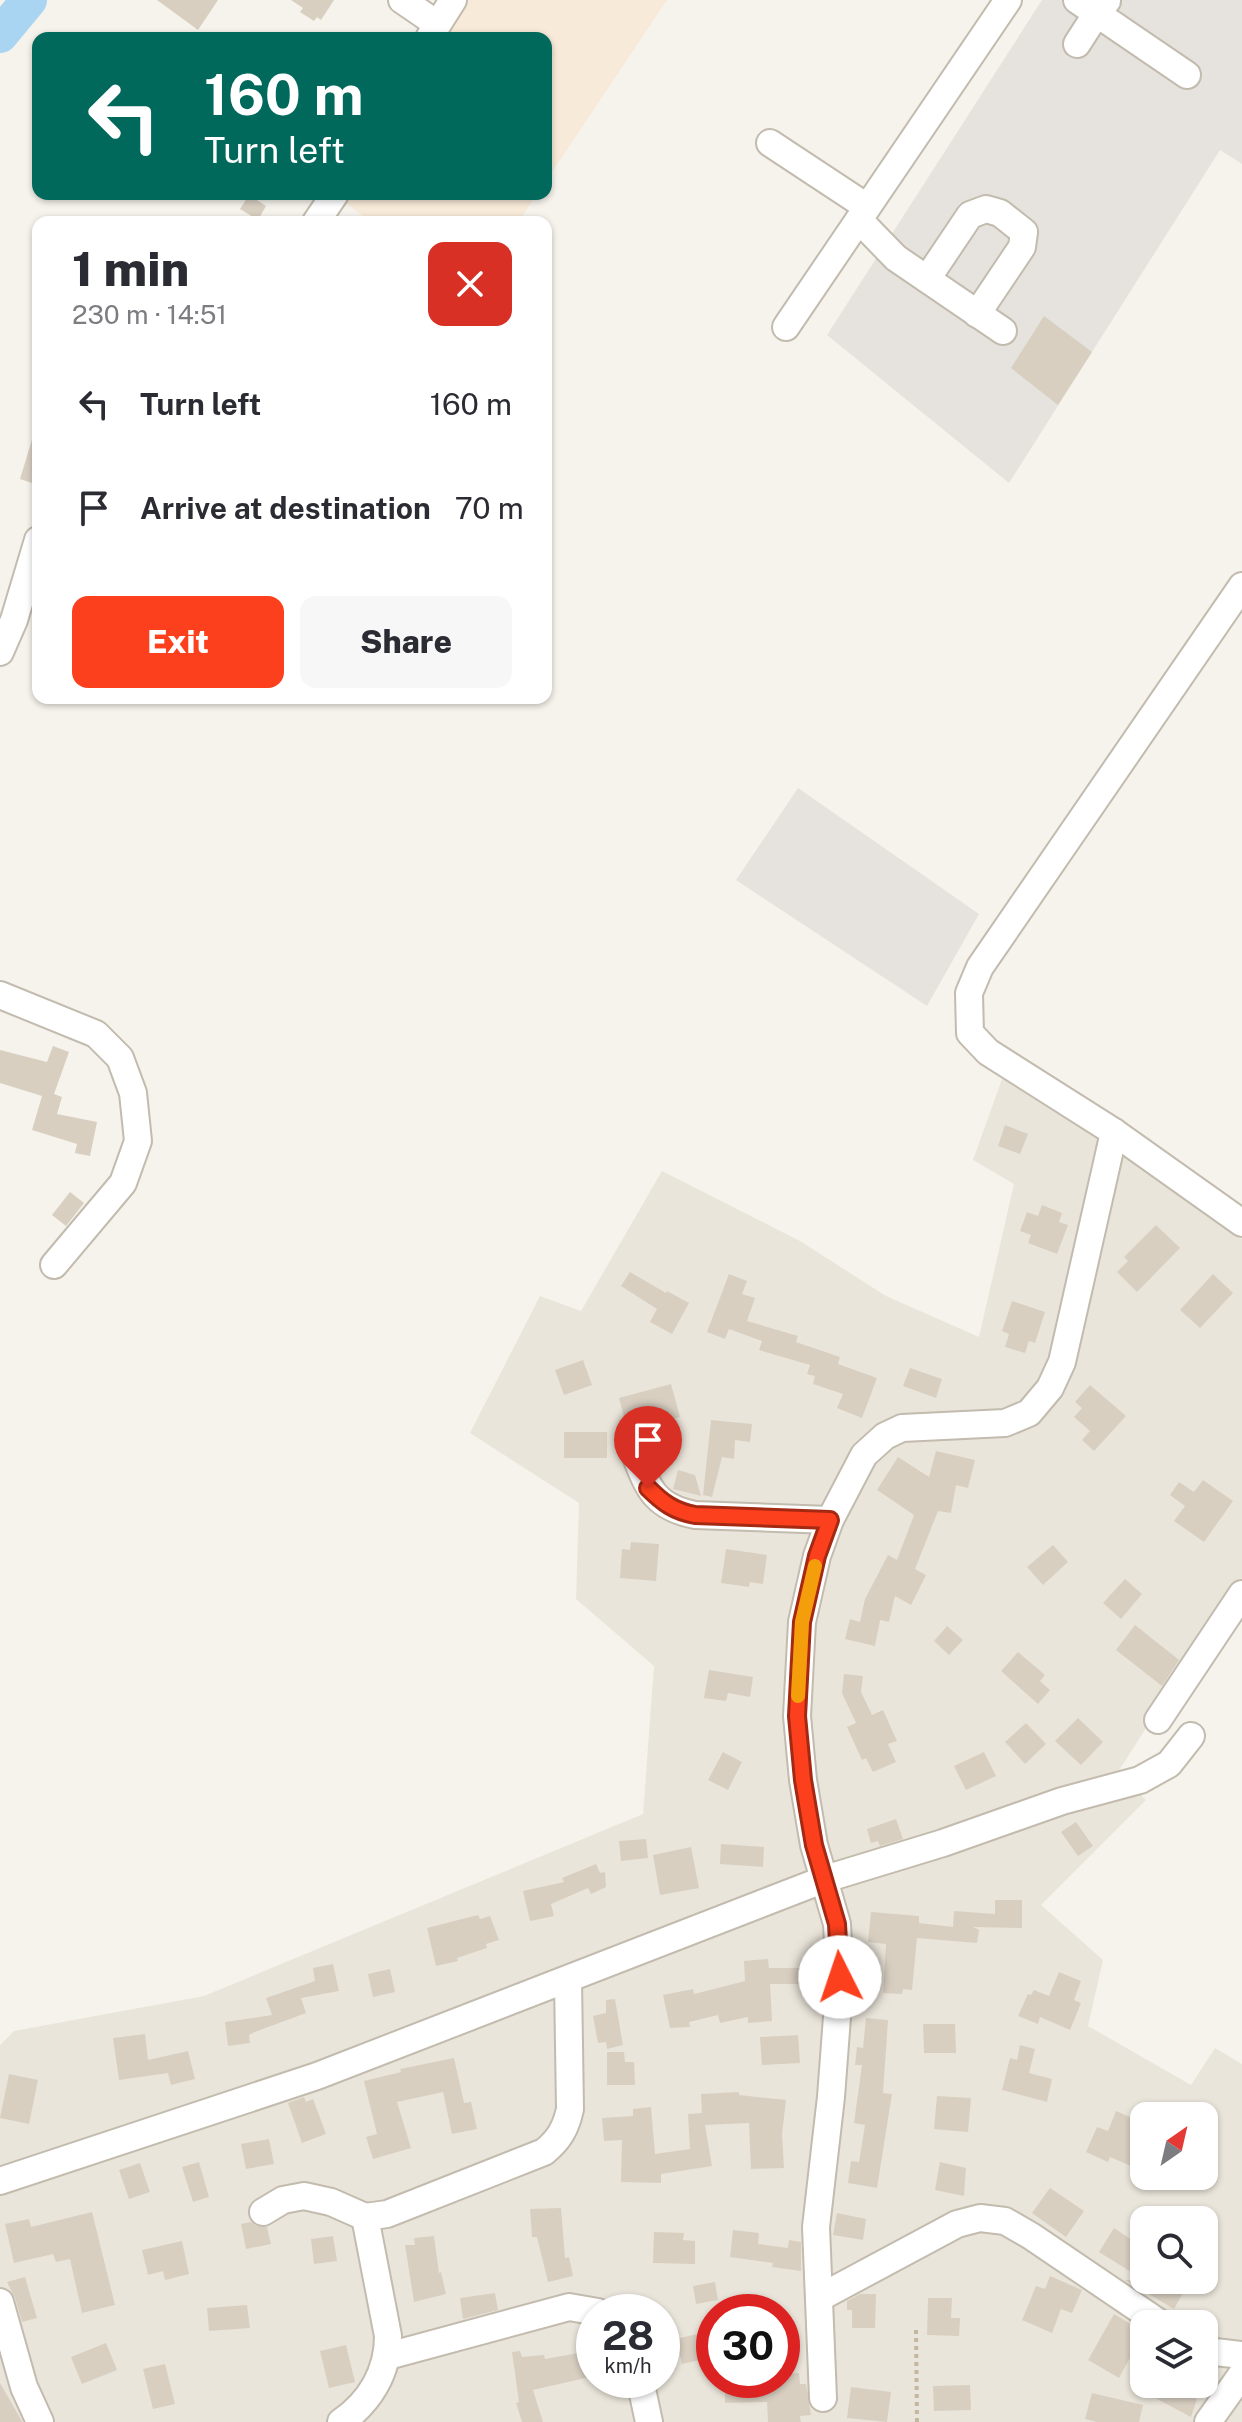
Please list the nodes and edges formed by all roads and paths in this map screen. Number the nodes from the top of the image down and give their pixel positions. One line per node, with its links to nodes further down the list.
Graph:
1 (402, 0): 5 (street)
2 (453, 0): 5 (street)
3 (1008, 0): 9 (street)
4 (1094, 4): 6 (street); 7 (street)
5 (433, 31)
6 (1077, 44)
7 (1187, 75)
8 (770, 143): 9 (street)
9 (863, 214): 10 (street); 12 (street)
10 (927, 279): 11 (street); 11 (street)
11 (977, 314): 13 (street)
12 (786, 327)
13 (1003, 331)
14 (32, 560): 16 (street)
15 (1242, 586): 18 (street)
16 (0, 652)
17 (0, 995): 20 (street)
18 (1114, 1132): 19 (street); 22 (street)
19 (1242, 1223)
20 (54, 1265)
21 (634, 1452): 22 (street)
22 (830, 1520): 26 (street)
23 (1242, 1594): 24 (street)
24 (1158, 1720)
25 (1191, 1736): 26 (street)
26 (825, 1879): 27 (street); 31 (street)
27 (568, 1981): 28 (street); 30 (street)
28 (0, 2181)
29 (263, 2212): 30 (street)
30 (365, 2217): 38 (street)
31 (819, 2298): 34 (street); 41 (street)
32 (0, 2302): 42 (street)
33 (576, 2308): 38 (street)
34 (1140, 2310)
35 (916, 2330): 45 (path)
36 (1218, 2352): 37 (street)
37 (1242, 2355)
38 (388, 2356): 43 (street)
39 (1242, 2374): 46 (street)
40 (644, 2398): 44 (street)
41 (823, 2398)
42 (40, 2422)
43 (341, 2422)
44 (649, 2422)
45 (917, 2422)
46 (1208, 2422)

